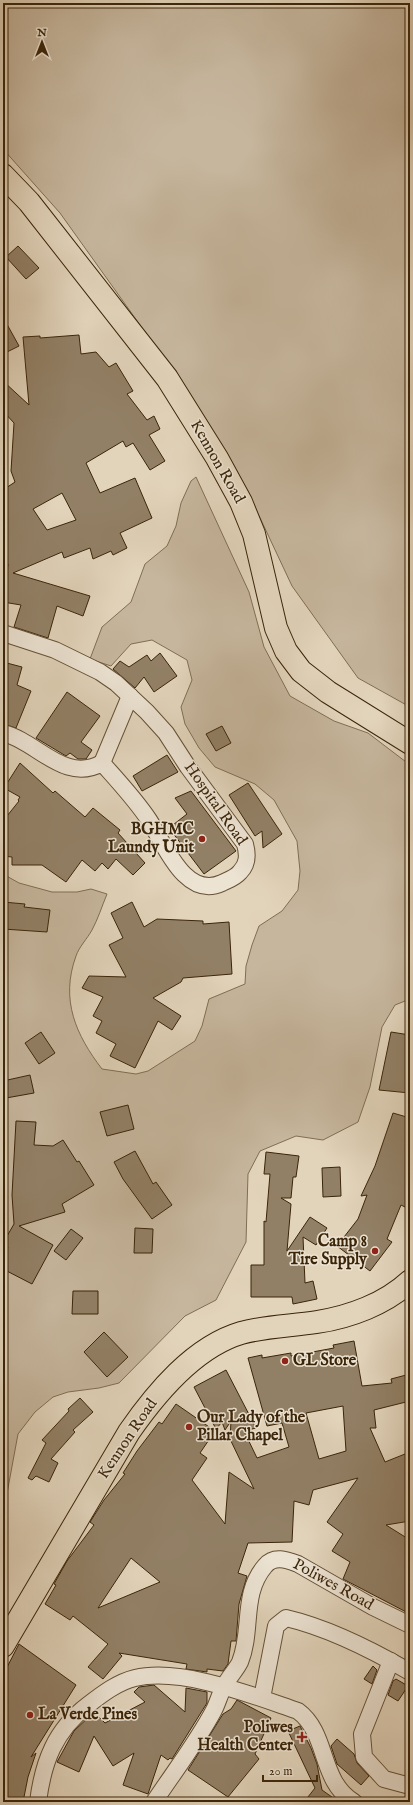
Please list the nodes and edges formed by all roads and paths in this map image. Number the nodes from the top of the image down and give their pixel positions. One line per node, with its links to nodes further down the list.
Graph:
1 (3, 175): 5 (highway, Kennon Road)
2 (3, 633): 3 (street, Hospital Road)
3 (130, 696): 6 (street); 6 (street, Hospital Road)
4 (3, 733): 6 (street)
5 (410, 743)
6 (102, 763)
7 (410, 1281): 9 (highway, Kennon Road)
8 (410, 1626): 12 (street, Poliwes Road)
9 (3, 1646)
10 (391, 1661): 11 (street); 13 (street); 14 (street)
11 (410, 1672)
12 (224, 1686): 13 (street); 15 (street); 16 (street, Poliwes Road)
13 (262, 1698): 17 (street)
14 (410, 1786)
15 (38, 1802)
16 (154, 1802)
17 (354, 1802)

